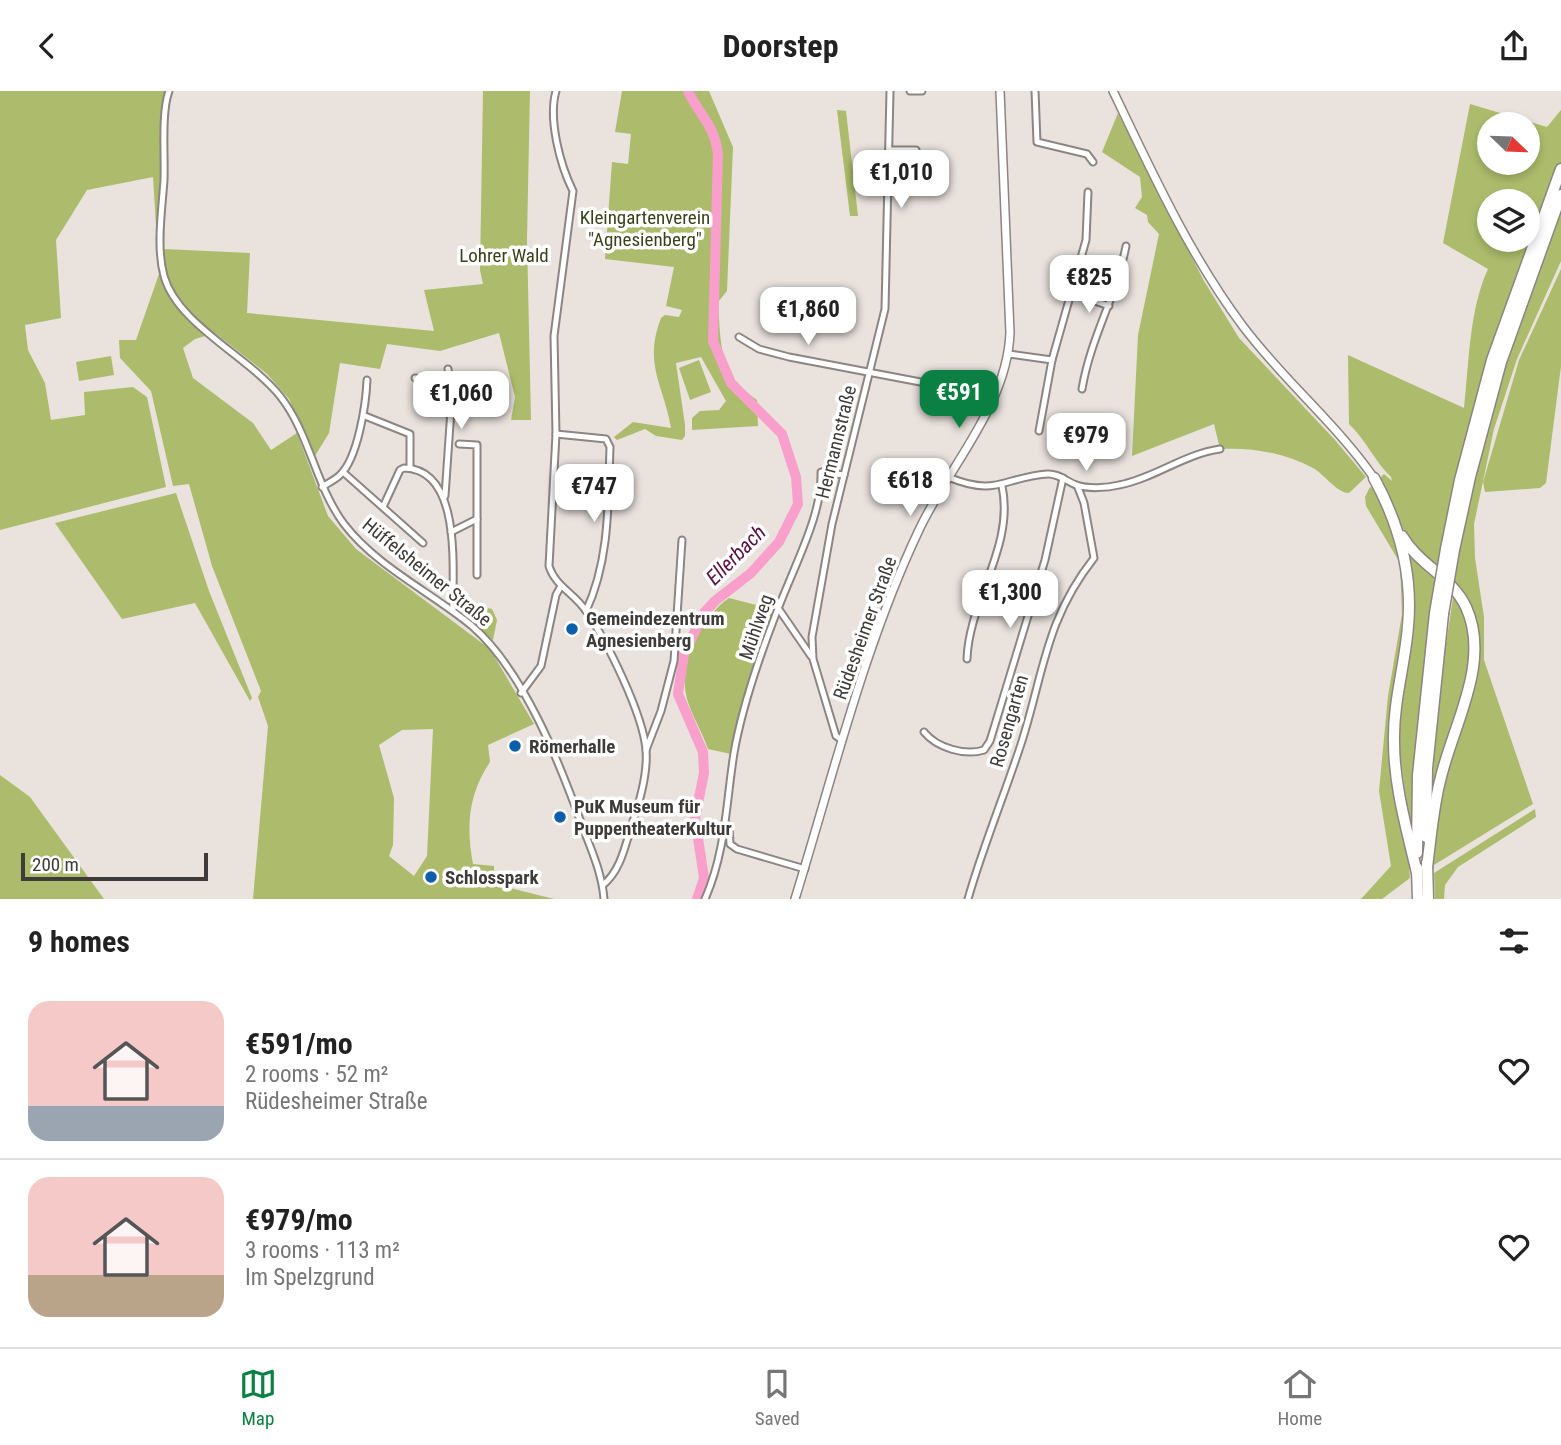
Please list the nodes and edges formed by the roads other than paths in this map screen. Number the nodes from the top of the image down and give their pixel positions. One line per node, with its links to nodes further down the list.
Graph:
1 (556, 91): 32 (street)
2 (890, 91): 9 (street, Hermannstraße)
3 (910, 91): 7 (street)
4 (999, 91): 19 (street, Rüdesheimer Straße)
5 (1034, 91): 11 (street)
6 (1113, 91): 40 (street)
7 (922, 92)
8 (168, 94): 43 (street, Hüffelsheimer Straße)
9 (889, 150): 10 (street); 22 (street, Hermannstraße)
10 (915, 155)
11 (1093, 162)
12 (1561, 169): 51 (highway)
13 (1088, 192): 16 (street)
14 (1561, 195): 51 (highway)
15 (1126, 246): 17 (street)
16 (1072, 293): 17 (street); 20 (street)
17 (1108, 306): 26 (street)
18 (739, 337): 22 (street)
19 (1009, 354): 20 (street); 27 (street, Rüdesheimer Straße)
20 (1052, 360): 31 (street)
21 (448, 369): 25 (street)
22 (871, 371): 27 (street); 37 (street, Hermannstraße)
23 (415, 377): 25 (street)
24 (368, 380): 30 (street)
25 (450, 382): 29 (street)
26 (1082, 389)
27 (994, 397): 38 (street, Rüdesheimer Straße)
28 (486, 399): 29 (street)
29 (450, 405): 44 (street)
30 (365, 416): 35 (street); 36 (street)
31 (1038, 431)
32 (556, 435): 53 (street); 55 (street)
33 (459, 444): 46 (street)
34 (1220, 449): 41 (street)
35 (410, 468): 44 (street); 45 (street)
36 (343, 472): 43 (street); 45 (street)
37 (844, 475): 54 (street, Mühlweg); 58 (street, Hermannstraße)
38 (948, 477): 42 (street); 62 (street, Rüdesheimer Straße)
39 (1063, 478): 41 (street); 42 (street); 61 (street)
40 (1374, 478): 47 (highway)
41 (1077, 485): 72 (street, Rosengarten)
42 (1002, 486): 59 (street)
43 (322, 487): 56 (street, Hüffelsheimer Straße)
44 (445, 496): 48 (street)
45 (383, 507): 50 (street)
46 (477, 519): 48 (street); 52 (street)
47 (1399, 530): 65 (highway); 67 (highway)
48 (451, 532): 56 (street)
49 (682, 540): 63 (street)
50 (423, 543)
51 (1450, 550): 57 (highway, bridge)
52 (477, 575)
53 (561, 586): 55 (street); 60 (street)
54 (778, 608): 58 (street, Hermannstraße); 64 (street, Mühlweg)
55 (586, 611): 63 (street)
56 (453, 612): 60 (street, Hüffelsheimer Straße)
57 (1439, 614): 65 (highway); 67 (highway)
58 (813, 659): 62 (street, Hermannstraße)
59 (967, 659)
60 (521, 693): 68 (street, Hüffelsheimer Straße)
61 (924, 732)
62 (842, 740): 66 (street, Rüdesheimer Straße)
63 (646, 750): 68 (street)
64 (728, 818): 66 (street, Mühlweg); 70 (street, Mühlweg)
65 (1427, 867): 74 (highway)
66 (805, 869): 71 (street, Rüdesheimer Straße)
67 (1417, 873): 73 (highway)
68 (603, 885): 69 (street, Hüffelsheimer Straße)
69 (604, 899)
70 (705, 899)
71 (795, 899)
72 (968, 899)
73 (1418, 899)
74 (1428, 899)

